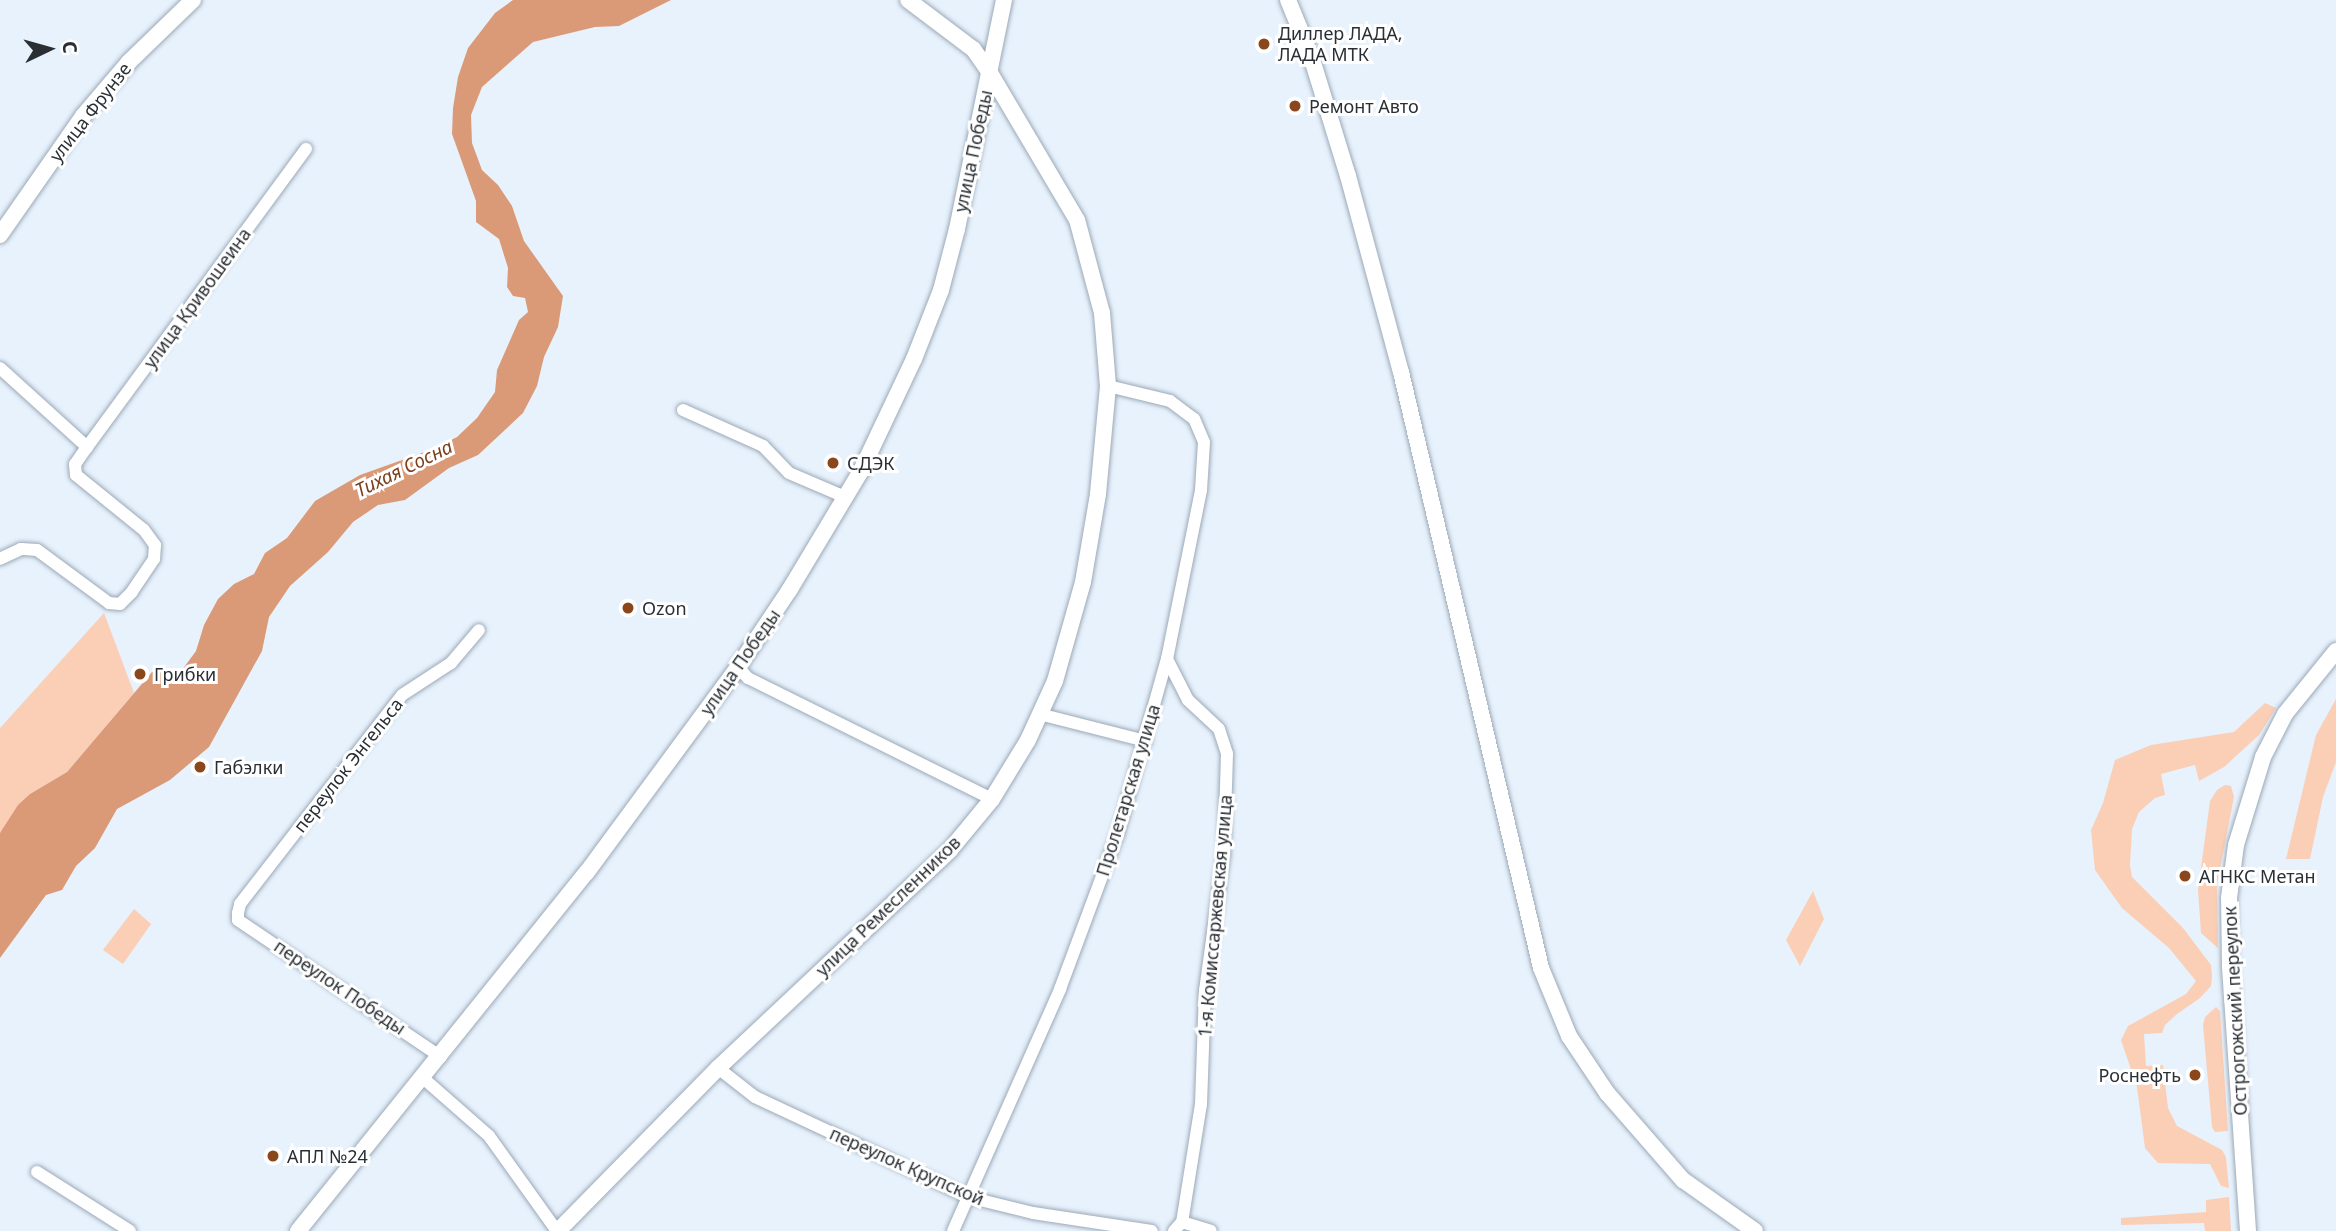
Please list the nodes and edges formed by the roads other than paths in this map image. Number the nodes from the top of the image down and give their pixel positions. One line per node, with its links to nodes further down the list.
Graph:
1 (193, 0): 7 (main road, улица Фрунзе)
2 (908, 0): 5 (main road, улица Ремесленников)
3 (1004, 0): 5 (main road, улица Победы)
4 (1288, 0): 34 (main road)
5 (990, 73): 9 (main road, улица Ремесленников); 12 (main road, улица Победы)
6 (306, 149): 11 (street, улица Кривошеина)
7 (0, 235)
8 (0, 368): 11 (street)
9 (1108, 386): 16 (street, Пролетарская улица); 18 (main road, улица Ремесленников)
10 (683, 410): 12 (street)
11 (87, 447): 13 (street, улица Кривошеина)
12 (845, 497): 17 (main road, улица Победы)
13 (0, 559)
14 (479, 630): 21 (street, переулок Энгельса)
15 (2336, 652): 35 (main road, Острогожский переулок)
16 (1167, 659): 19 (street, Пролетарская улица); 27 (street, 1-я Комиссаржевская улица)
17 (738, 667): 20 (street); 22 (main road, улица Победы)
18 (1039, 714): 19 (street); 20 (main road, улица Ремесленников)
19 (1146, 741): 26 (street, Пролетарская улица)
20 (992, 799): 23 (main road, улица Ремесленников)
21 (238, 920): 22 (street, переулок Победы)
22 (441, 1057): 24 (main road, улица Победы)
23 (719, 1068): 26 (street, переулок Крупской); 30 (main road, улица Ремесленников)
24 (424, 1078): 29 (main road, улица Победы); 30 (street)
25 (37, 1172): 28 (street)
26 (968, 1197): 31 (street, Пролетарская улица); 32 (street, переулок Крупской)
27 (1178, 1226): 33 (street)
28 (130, 1231)
29 (298, 1231)
30 (557, 1231)
31 (953, 1231)
32 (1152, 1231)
33 (1211, 1231)
34 (1755, 1231)
35 (2248, 1231)

